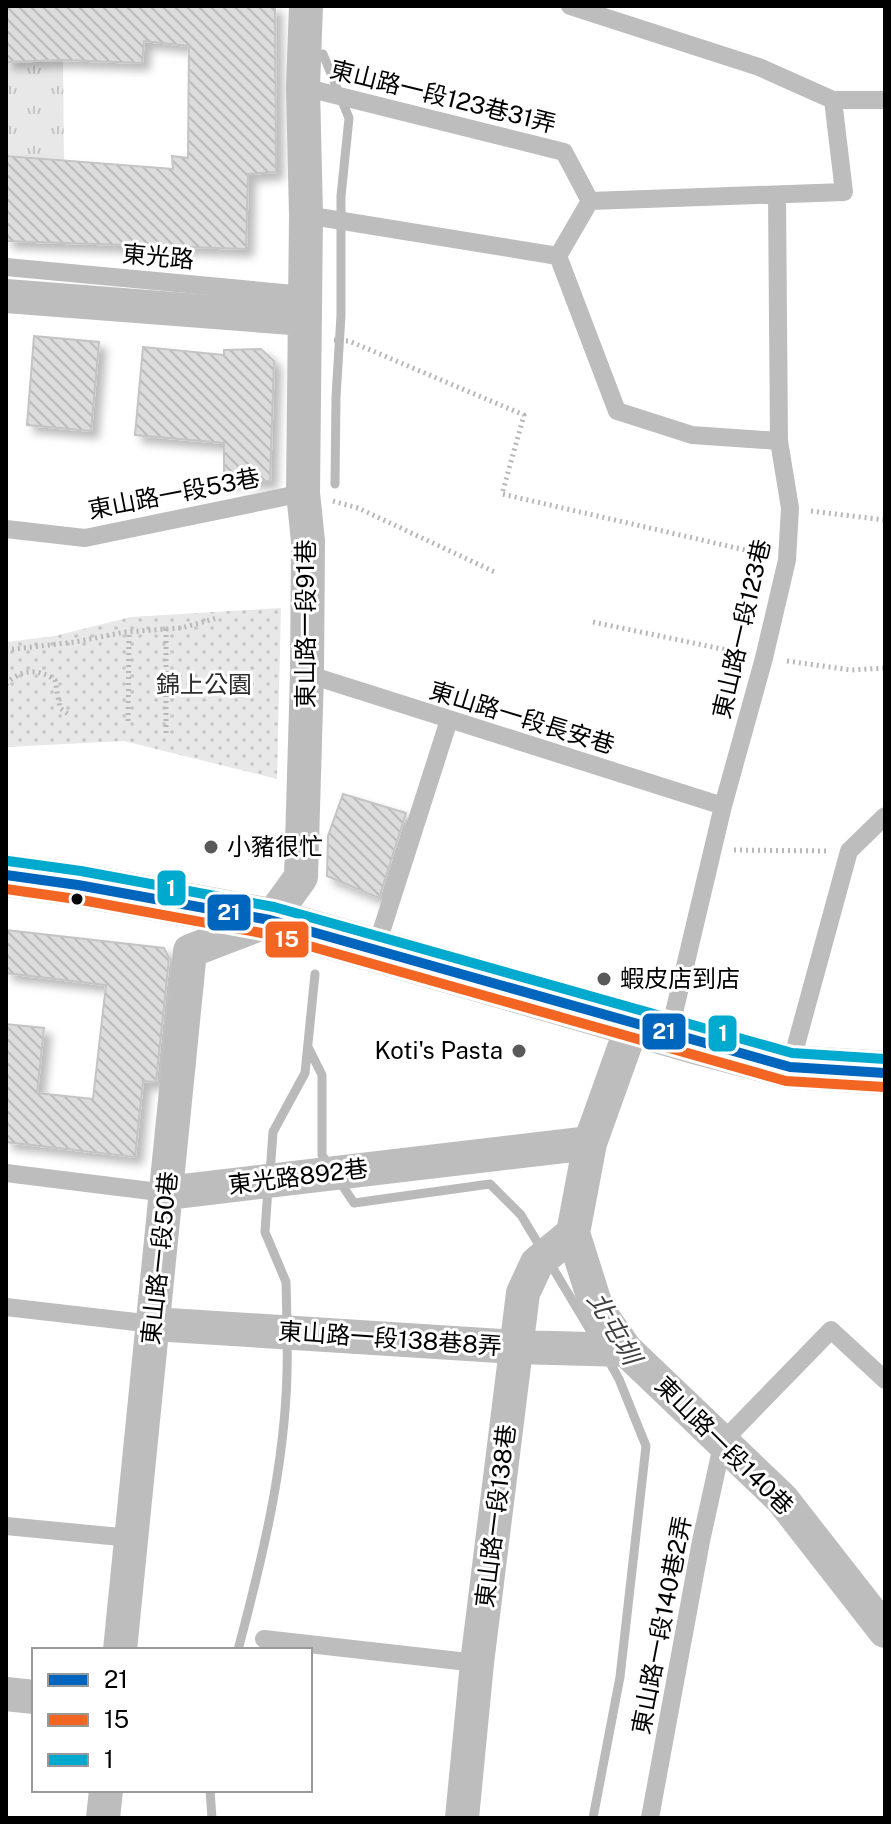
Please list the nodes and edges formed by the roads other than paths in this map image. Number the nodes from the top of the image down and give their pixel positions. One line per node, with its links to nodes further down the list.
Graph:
1 (306, 6): 3 (street, 東山路一段91巷)
2 (570, 6): 4 (lane)
3 (303, 87): 7 (lane, 東山路一段123巷31弄); 8 (street, 東山路一段91巷)
4 (833, 100): 5 (lane); 6 (lane)
5 (885, 100)
6 (777, 196): 7 (lane); 13 (lane, 東山路一段123巷)
7 (590, 201): 9 (lane)
8 (306, 215): 9 (lane); 12 (street, 東山路一段91巷)
9 (558, 256): 13 (lane)
10 (6, 267): 12 (lane, 東光路)
11 (6, 296): 12 (street)
12 (305, 318): 14 (street, 東山路一段91巷)
13 (779, 441): 18 (lane, 東山路一段123巷)
14 (303, 493): 15 (lane, 東山路一段53巷); 16 (street, 東山路一段91巷)
15 (6, 529)
16 (307, 674): 17 (lane, 東山路一段長安巷); 21 (street, 東山路一段91巷)
17 (449, 720): 18 (lane, 東山路一段長安巷); 22 (lane)
18 (723, 806): 23 (lane, 東山路一段123巷)
19 (885, 816): 24 (lane)
20 (6, 875): 21 (main road)
21 (270, 920): 22 (main road); 28 (street, 東山路一段50巷)
22 (376, 948): 23 (main road)
23 (651, 1029): 24 (main road); 26 (street, 東山路一段140巷)
24 (790, 1067): 25 (main road)
25 (885, 1073)
26 (590, 1143): 28 (street, 東光路892巷); 29 (street, 東山路一段140巷)
27 (6, 1173): 28 (lane, 東光路892巷)
28 (167, 1193): 31 (street, 東山路一段50巷)
29 (573, 1233): 32 (street, 東山路一段138巷); 33 (street, 東山路一段140巷)
30 (6, 1307): 31 (lane)
31 (153, 1324): 32 (street, 東山路一段138巷8弄); 37 (street, 東山路一段50巷)
32 (516, 1347): 33 (street, 東山路一段138巷8弄); 41 (street, 東山路一段138巷)
33 (626, 1350): 35 (street, 東山路一段140巷)
34 (885, 1380): 35 (lane)
35 (723, 1441): 38 (street, 東山路一段140巷); 47 (lane, 東山路一段140巷2弄)
36 (6, 1526): 37 (lane)
37 (131, 1538): 40 (street, 東山路一段50巷)
38 (885, 1631)
39 (264, 1639): 41 (lane)
40 (120, 1648)
41 (477, 1663): 46 (street, 東山路一段138巷)
42 (6, 1694): 43 (street)
43 (32, 1697)
44 (106, 1792): 45 (street)
45 (103, 1818)
46 (462, 1818)
47 (650, 1818)

